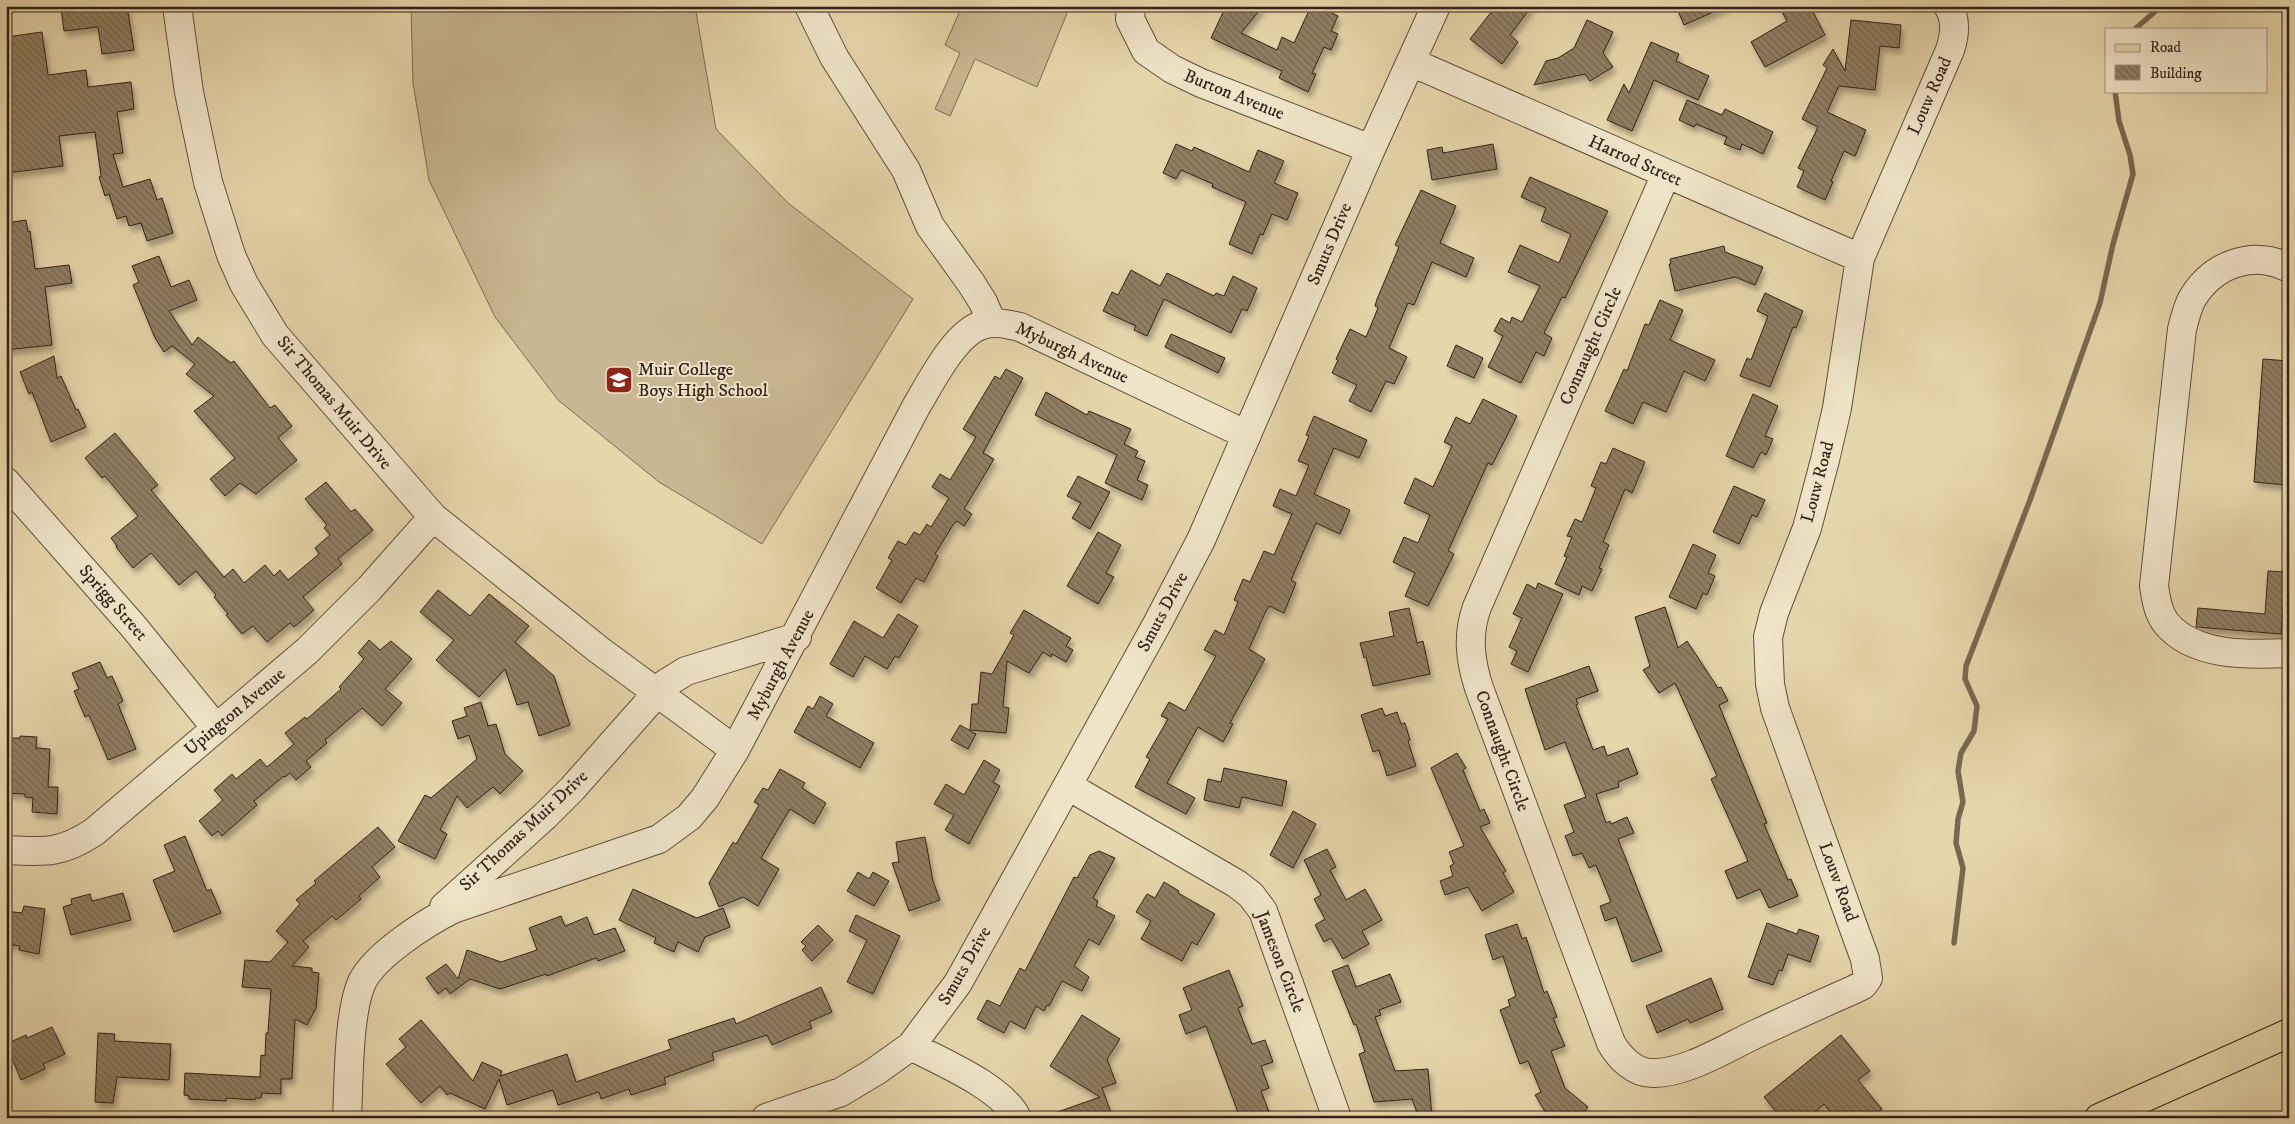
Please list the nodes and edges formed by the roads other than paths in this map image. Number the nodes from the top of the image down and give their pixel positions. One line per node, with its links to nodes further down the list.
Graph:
1 (177, 6): 14 (street, Sir Thomas Muir Drive)
2 (810, 6): 11 (street)
3 (1131, 6): 7 (street, Burton Avenue)
4 (1436, 6): 6 (street, Smuts Drive)
5 (1948, 6): 9 (street, Louw Road)
6 (1411, 62): 7 (street, Smuts Drive); 8 (street, Harrod Street)
7 (1371, 149): 12 (street, Smuts Drive)
8 (1666, 174): 9 (street, Harrod Street); 23 (street, Connaught Circle)
9 (1860, 258): 23 (street, Louw Road)
10 (2289, 268): 16 (street)
11 (992, 323): 12 (street, Myburgh Avenue); 15 (street, Myburgh Avenue)
12 (1247, 435): 20 (street, Smuts Drive)
13 (6, 482): 18 (street, Sprigg Street)
14 (433, 517): 17 (street, Sir Thomas Muir Drive); 18 (street, Upington Avenue)
15 (797, 637): 17 (street, Sir Thomas Muir Drive); 19 (street, Myburgh Avenue)
16 (2289, 653)
17 (657, 693): 19 (street, Sir Thomas Muir Drive); 22 (street, Sir Thomas Muir Drive)
18 (216, 728): 21 (street, Upington Avenue)
19 (736, 750): 22 (street, Myburgh Avenue)
20 (1068, 786): 25 (street, Smuts Drive); 29 (street, Jameson Circle)
21 (6, 850)
22 (428, 921): 26 (street, Myburgh Avenue)
23 (1865, 959)
24 (2289, 1033): 30 (main road)
25 (911, 1046): 27 (street, Smuts Drive); 28 (street)
26 (347, 1118)
27 (766, 1118)
28 (1017, 1118)
29 (1337, 1118)
30 (2099, 1118)

